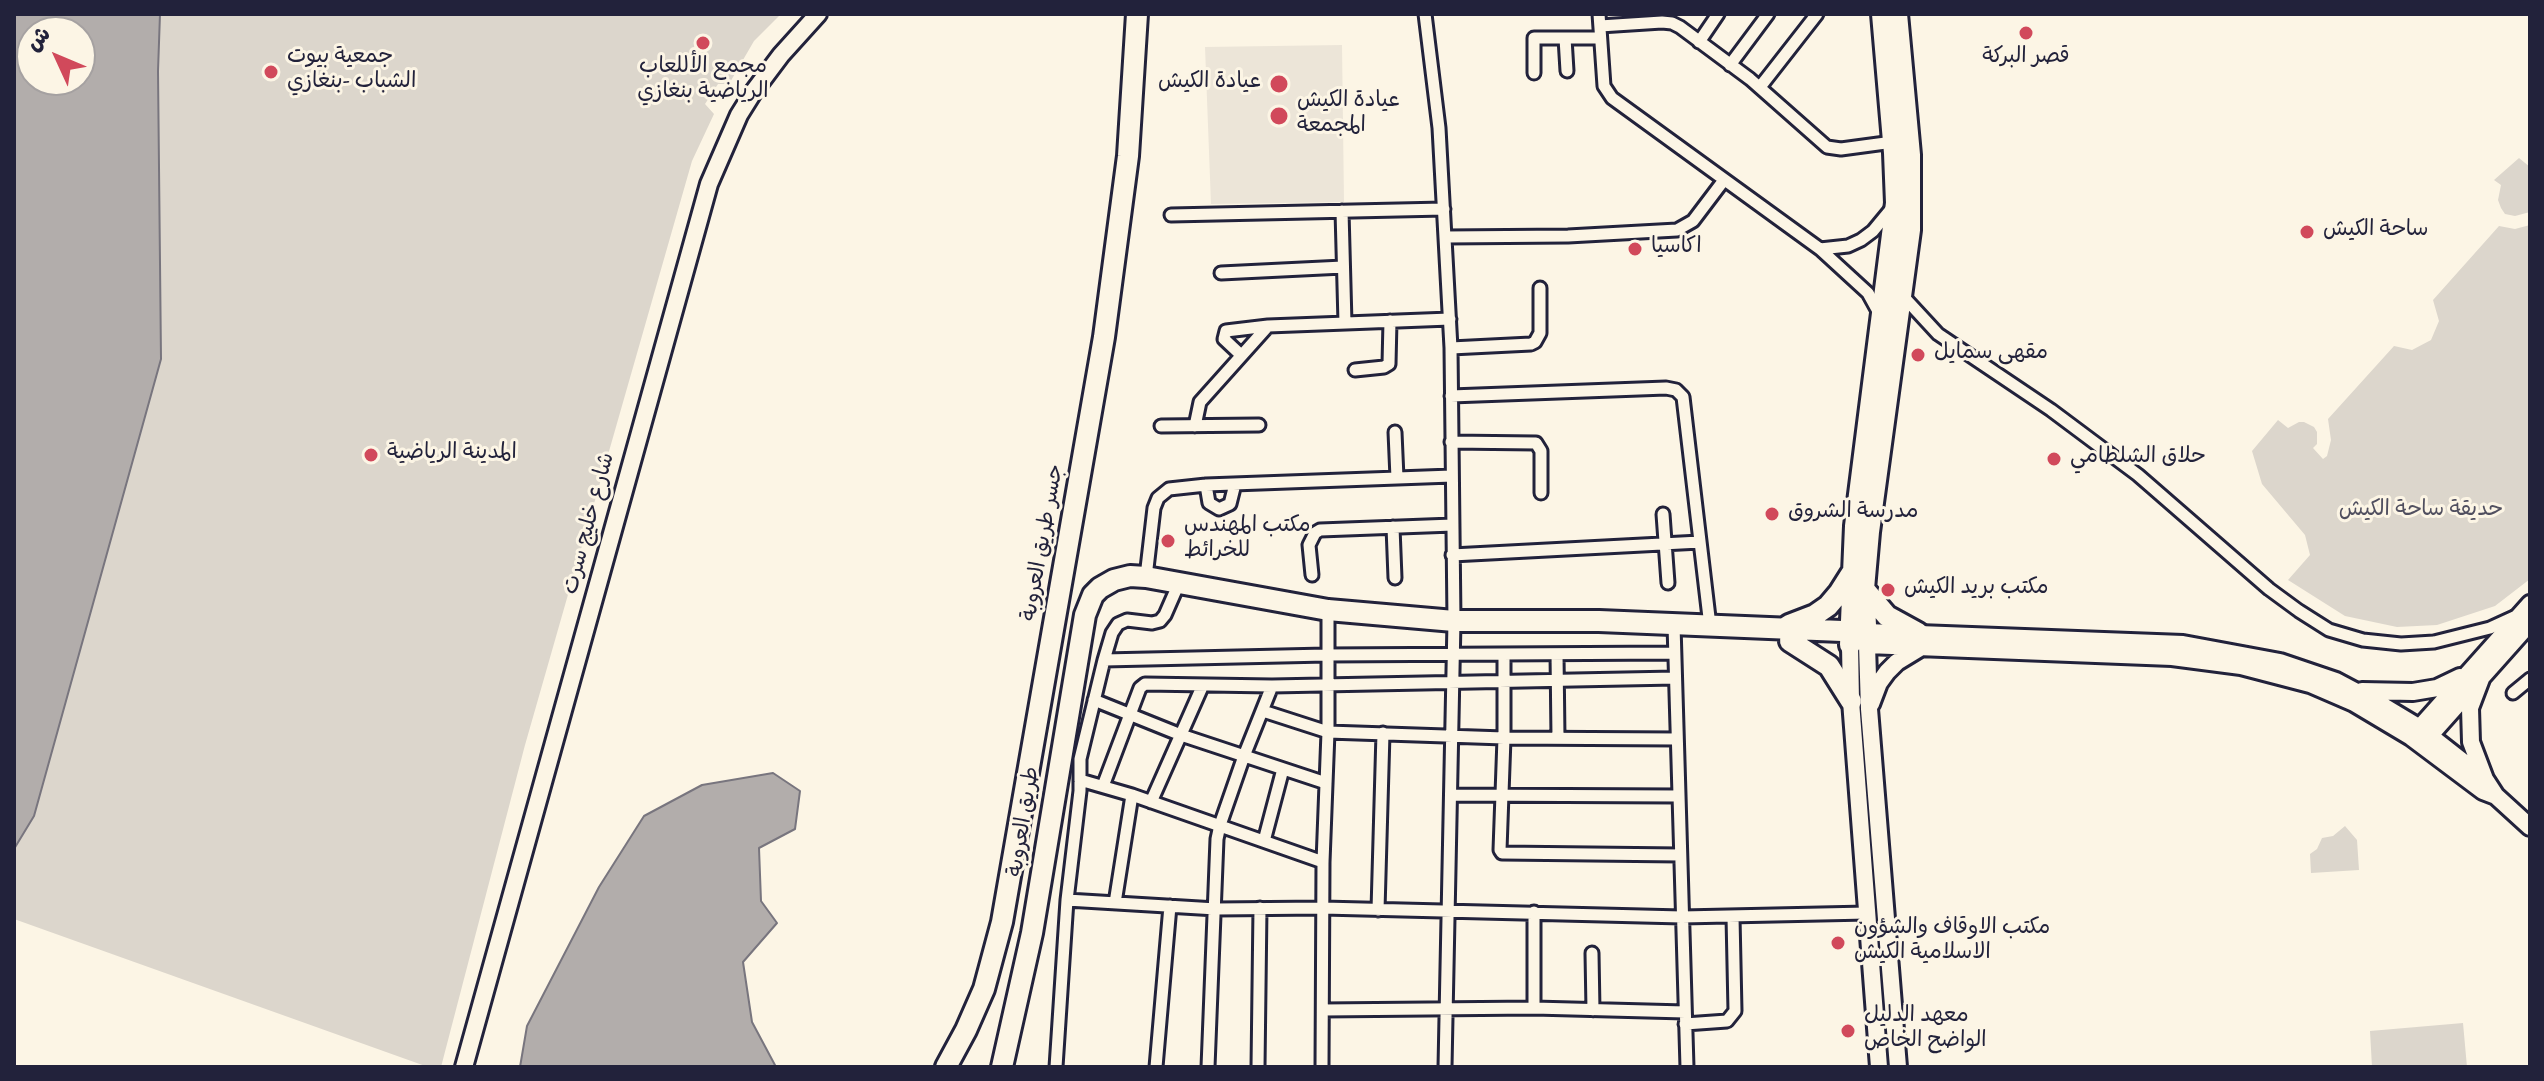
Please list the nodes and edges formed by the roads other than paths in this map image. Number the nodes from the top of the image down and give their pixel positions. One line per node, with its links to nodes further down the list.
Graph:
1 (1137, 14): 132 (highway, جسر طريق العروبة)
2 (1425, 14): 20 (street)
3 (1718, 14): 12 (street)
4 (1768, 14): 13 (street)
5 (1817, 14): 16 (street)
6 (1882, 14): 17 (highway)
7 (1897, 14): 28 (highway)
8 (820, 16): 131 (main road, شارع خليج سرت)
9 (1674, 19): 10 (street); 12 (street)
10 (1599, 26): 11 (street); 18 (street)
11 (1565, 38): 14 (street); 15 (street)
12 (1699, 42): 13 (street)
13 (1730, 65): 16 (street)
14 (1567, 71)
15 (1534, 73)
16 (1760, 87): 17 (street)
17 (1893, 142): 19 (highway)
18 (1724, 180): 23 (street); 24 (street)
19 (1896, 203): 24 (street); 30 (highway)
20 (1444, 209): 21 (street); 23 (street)
21 (1342, 211): 22 (street); 25 (street)
22 (1171, 215)
23 (1446, 237): 29 (street)
24 (1820, 249): 30 (street)
25 (1343, 267): 26 (street); 32 (street)
26 (1221, 273)
27 (1540, 288): 34 (street)
28 (1901, 294): 57 (highway); 61 (street)
29 (1450, 319): 31 (street); 34 (street)
30 (1881, 319): 57 (highway)
31 (1390, 321): 32 (street); 36 (street)
32 (1345, 323): 33 (street)
33 (1268, 326): 35 (street); 35 (street)
34 (1451, 348): 37 (street)
35 (1241, 355): 40 (street)
36 (1355, 370)
37 (1451, 396): 42 (street); 51 (street)
38 (1259, 425): 40 (street)
39 (1161, 426): 40 (street)
40 (1195, 426)
41 (1395, 432): 44 (street)
42 (1451, 442): 43 (street); 47 (street)
43 (1452, 476): 44 (street); 49 (street)
44 (1397, 478): 45 (street)
45 (1235, 484): 46 (street); 46 (street)
46 (1206, 485): 55 (street)
47 (1541, 493)
48 (1663, 514): 52 (street)
49 (1453, 525): 50 (street); 53 (street)
50 (1393, 527): 54 (street); 56 (street)
51 (1700, 542): 52 (street); 63 (street)
52 (1666, 544): 53 (street); 59 (street)
53 (1452, 555): 62 (street)
54 (1312, 575)
55 (1146, 577): 58 (highway); 133 (highway, طريق العروبة)
56 (1395, 578)
57 (1858, 581): 64 (highway); 66 (highway); 67 (highway)
58 (1179, 583): 60 (highway); 72 (street)
59 (1668, 583)
60 (1328, 610): 62 (highway); 71 (street)
61 (2527, 614): 73 (main road)
62 (1454, 621): 65 (highway); 68 (street)
63 (1710, 626): 64 (highway); 65 (highway)
64 (1784, 634): 65 (highway); 66 (highway); 85 (highway)
65 (1674, 638): 70 (street); 74 (street)
66 (1858, 638): 67 (main road); 85 (main road)
67 (1920, 640): 82 (main road); 85 (main road); 92 (main road)
68 (1454, 654): 69 (street); 71 (street); 78 (street)
69 (1504, 654): 70 (street); 76 (street)
70 (1557, 654): 77 (street)
71 (1326, 655): 72 (street); 79 (street)
72 (1104, 660): 84 (street)
73 (2475, 676): 82 (main road); 92 (main road); 98 (main road)
74 (1675, 678): 77 (street); 95 (street)
75 (2530, 679): 83 (street)
76 (1504, 680): 77 (street); 78 (street); 93 (street)
77 (1557, 680): 94 (street)
78 (1453, 682): 79 (street); 91 (street)
79 (1327, 684): 80 (street); 88 (street)
80 (1272, 686): 81 (street); 86 (street)
81 (1202, 687): 87 (street); 90 (street)
82 (2356, 691): 92 (main road)
83 (2513, 693)
84 (1094, 700): 87 (street); 99 (street)
85 (1860, 705): 122 (main road); 142 (main road)
86 (1263, 711): 88 (street); 96 (street)
87 (1130, 714): 90 (street); 101 (street)
88 (1328, 732): 89 (street); 100 (street)
89 (1383, 733): 91 (street); 119 (street)
90 (1181, 735): 96 (street); 107 (street)
91 (1452, 735): 93 (street); 103 (street)
92 (2420, 736): 98 (main road); 106 (main road)
93 (1504, 738): 94 (street); 104 (street)
94 (1558, 738): 95 (street)
95 (1677, 739): 105 (street)
96 (1244, 756): 97 (street); 108 (street)
97 (1283, 769): 100 (street); 110 (street)
98 (2485, 779): 106 (main road)
99 (1080, 780): 101 (street); 113 (street)
100 (1326, 783): 112 (street)
101 (1103, 786): 102 (street)
102 (1132, 795): 107 (street); 114 (street)
103 (1451, 795): 104 (street); 120 (street)
104 (1503, 795): 105 (street); 111 (street)
105 (1679, 796): 111 (street)
106 (2496, 796): 109 (main road)
107 (1151, 802): 108 (street)
108 (1220, 825): 110 (street); 118 (street)
109 (2530, 827)
110 (1264, 841): 112 (street)
111 (1680, 855): 123 (street)
112 (1323, 862): 117 (street)
113 (1067, 900): 114 (street); 134 (street)
114 (1115, 903): 115 (street)
115 (1170, 906): 118 (street); 135 (street)
116 (1260, 908): 117 (street); 118 (street); 137 (street)
117 (1323, 908): 119 (street); 128 (street)
118 (1216, 909): 136 (street)
119 (1378, 910): 120 (street)
120 (1449, 911): 121 (street); 127 (street)
121 (1534, 912): 123 (street); 126 (street)
122 (1867, 913): 124 (street); 141 (main road)
123 (1682, 917): 124 (street); 130 (street)
124 (1733, 917): 130 (street)
125 (1592, 953): 129 (street)
126 (1534, 1008): 127 (street); 129 (street)
127 (1447, 1009): 128 (street); 139 (street)
128 (1323, 1010): 138 (street)
129 (1593, 1010): 130 (street)
130 (1685, 1018): 140 (street)
131 (464, 1067)
132 (946, 1067)
133 (1002, 1067)
134 (1056, 1067)
135 (1156, 1067)
136 (1208, 1067)
137 (1258, 1067)
138 (1322, 1067)
139 (1445, 1067)
140 (1687, 1067)
141 (1879, 1067)
142 (1898, 1067)

